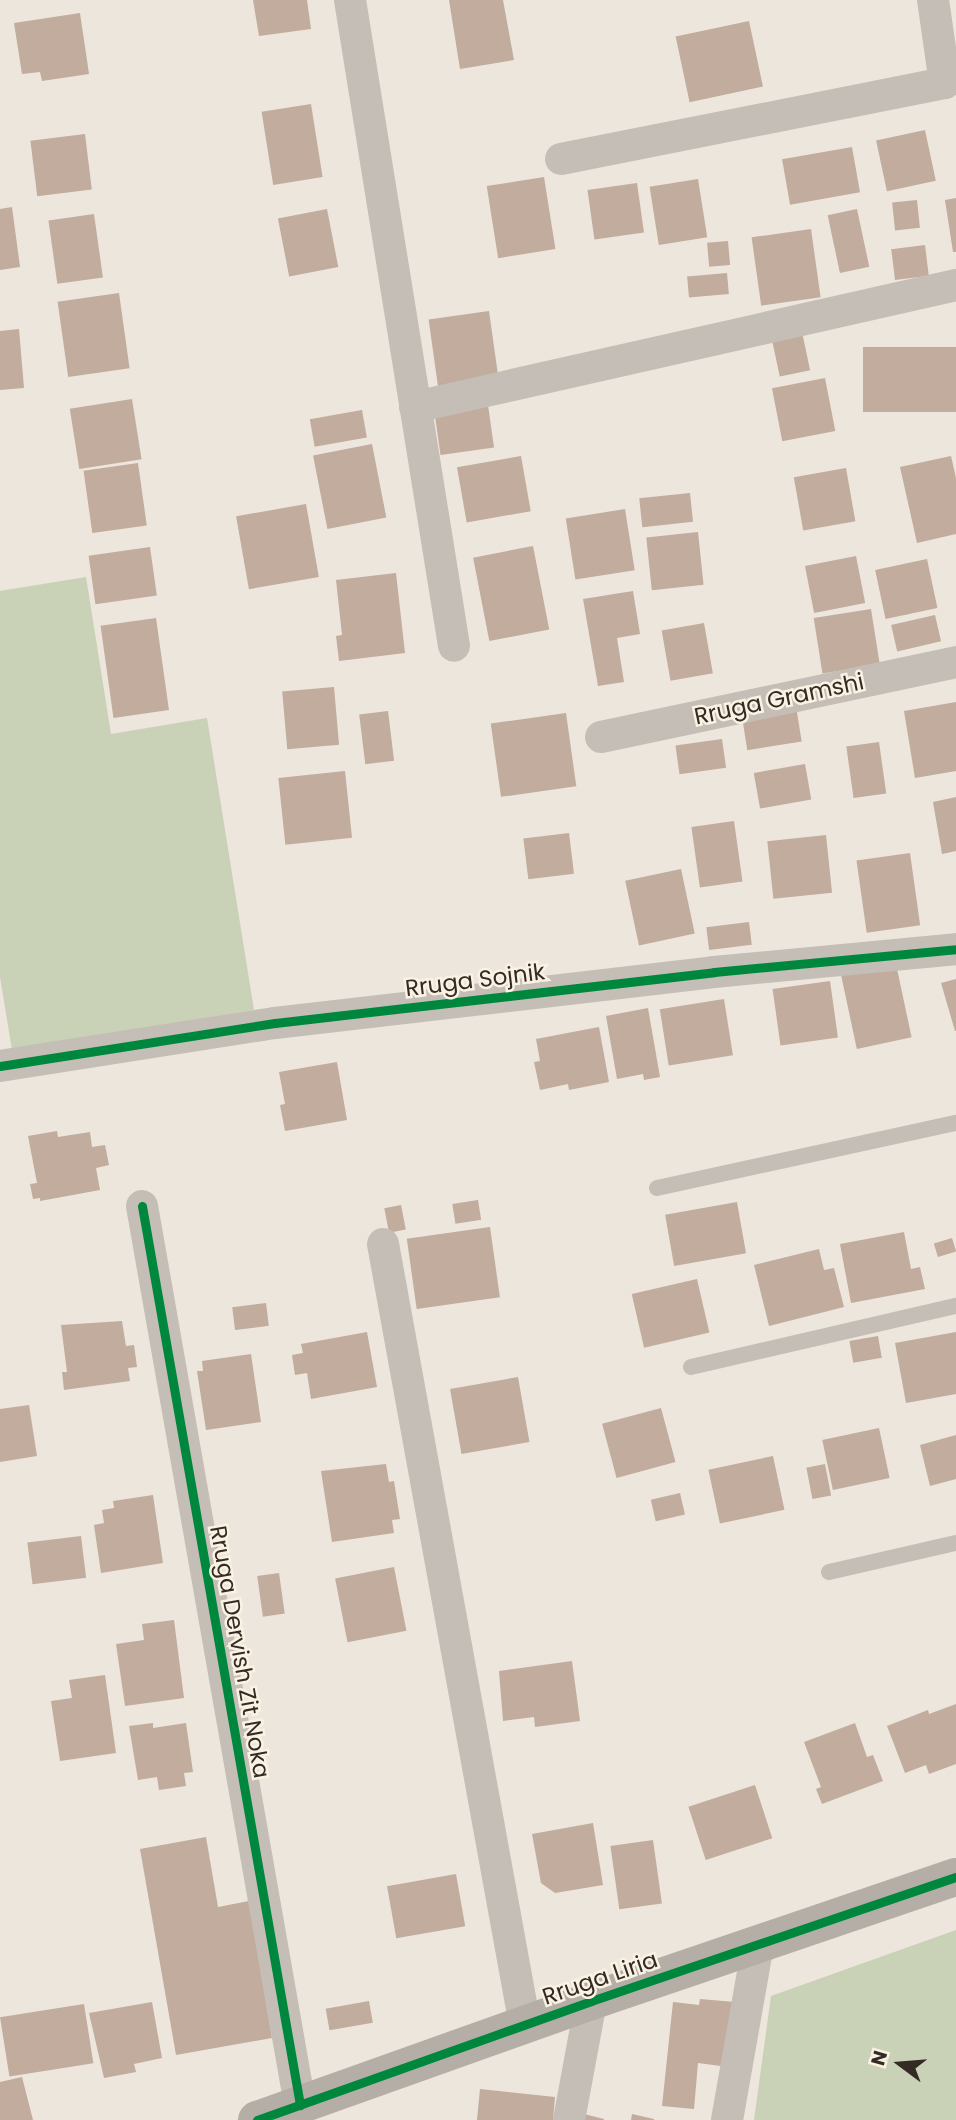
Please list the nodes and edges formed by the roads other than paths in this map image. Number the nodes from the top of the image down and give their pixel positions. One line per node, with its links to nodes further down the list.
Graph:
1 (350, 0): 5 (street)
2 (933, 0): 3 (street)
3 (561, 159)
4 (956, 285): 5 (street)
5 (415, 407): 6 (street)
6 (454, 646)
7 (956, 662): 8 (street, Rruga Gramshi)
8 (601, 737)
9 (956, 949): 10 (street, Rruga Sojnik)
10 (0, 1066)
11 (956, 1123): 12 (lane)
12 (657, 1188)
13 (142, 1206): 23 (street, Rruga Dervish Zit Noka)
14 (383, 1244): 22 (street)
15 (956, 1306): 16 (lane)
16 (691, 1367)
17 (956, 1544): 18 (lane)
18 (829, 1572)
19 (956, 1877): 20 (main road, Rruga Liria)
20 (758, 1944): 21 (main road, Rruga Liria); 26 (street)
21 (591, 2001): 22 (main road, Rruga Liria); 25 (street)
22 (525, 2025): 23 (main road, Rruga Liria)
23 (300, 2105): 24 (main road, Rruga Liria)
24 (257, 2120)
25 (569, 2120)
26 (727, 2120)

